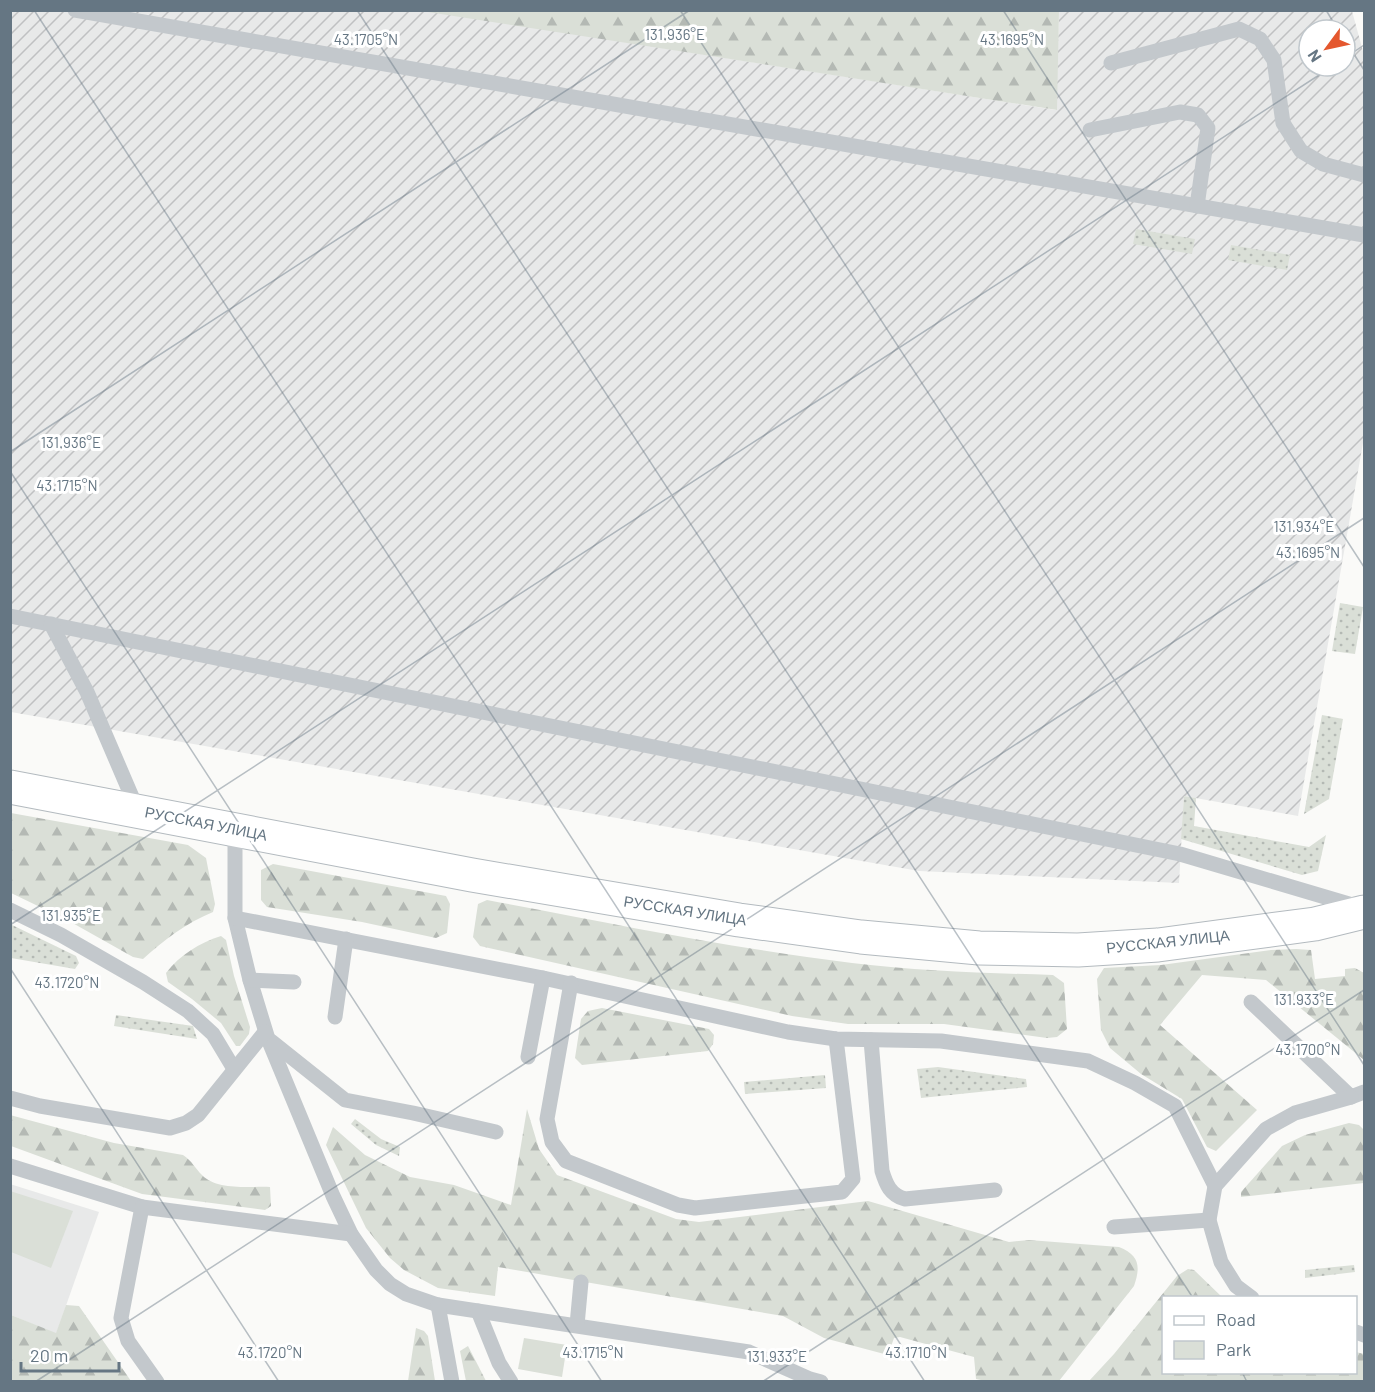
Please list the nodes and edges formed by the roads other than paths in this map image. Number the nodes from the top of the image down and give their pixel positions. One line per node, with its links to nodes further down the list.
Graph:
1 (75, 10): 5 (lane)
2 (1111, 63): 4 (lane)
3 (1090, 130): 5 (lane)
4 (1365, 175)
5 (1197, 206): 6 (lane)
6 (1365, 235)
7 (10, 616): 8 (lane)
8 (51, 624): 10 (lane); 13 (lane)
9 (10, 787): 10 (main road, РУССКАЯ УЛИЦА)
10 (138, 810): 11 (main road, РУССКАЯ УЛИЦА)
11 (235, 829): 13 (main road, РУССКАЯ УЛИЦА); 14 (lane)
12 (10, 910): 26 (lane)
13 (1365, 911)
14 (235, 918): 15 (lane); 17 (lane)
15 (346, 939): 16 (lane); 21 (lane)
16 (543, 978): 19 (lane); 25 (lane)
17 (250, 980): 18 (lane); 22 (lane)
18 (294, 982)
19 (570, 983): 23 (lane); 23 (lane)
20 (1251, 1002): 27 (lane)
21 (335, 1017)
22 (267, 1035): 26 (lane); 29 (lane); 36 (lane)
23 (836, 1039): 24 (lane)
24 (871, 1040): 31 (lane); 32 (lane)
25 (528, 1057)
26 (234, 1069): 28 (lane)
27 (1358, 1094): 31 (lane)
28 (10, 1098)
29 (496, 1132)
30 (10, 1166): 33 (lane)
31 (1215, 1186): 34 (lane)
32 (996, 1190)
33 (142, 1207): 36 (lane); 42 (lane)
34 (1209, 1220): 35 (lane); 38 (lane)
35 (1114, 1227)
36 (351, 1234): 39 (lane)
37 (581, 1282): 41 (lane)
38 (1249, 1296)
39 (438, 1305): 40 (lane); 43 (lane)
40 (478, 1311): 41 (lane); 44 (lane)
41 (577, 1325): 45 (lane)
42 (158, 1382)
43 (452, 1382)
44 (511, 1382)
45 (821, 1382)

